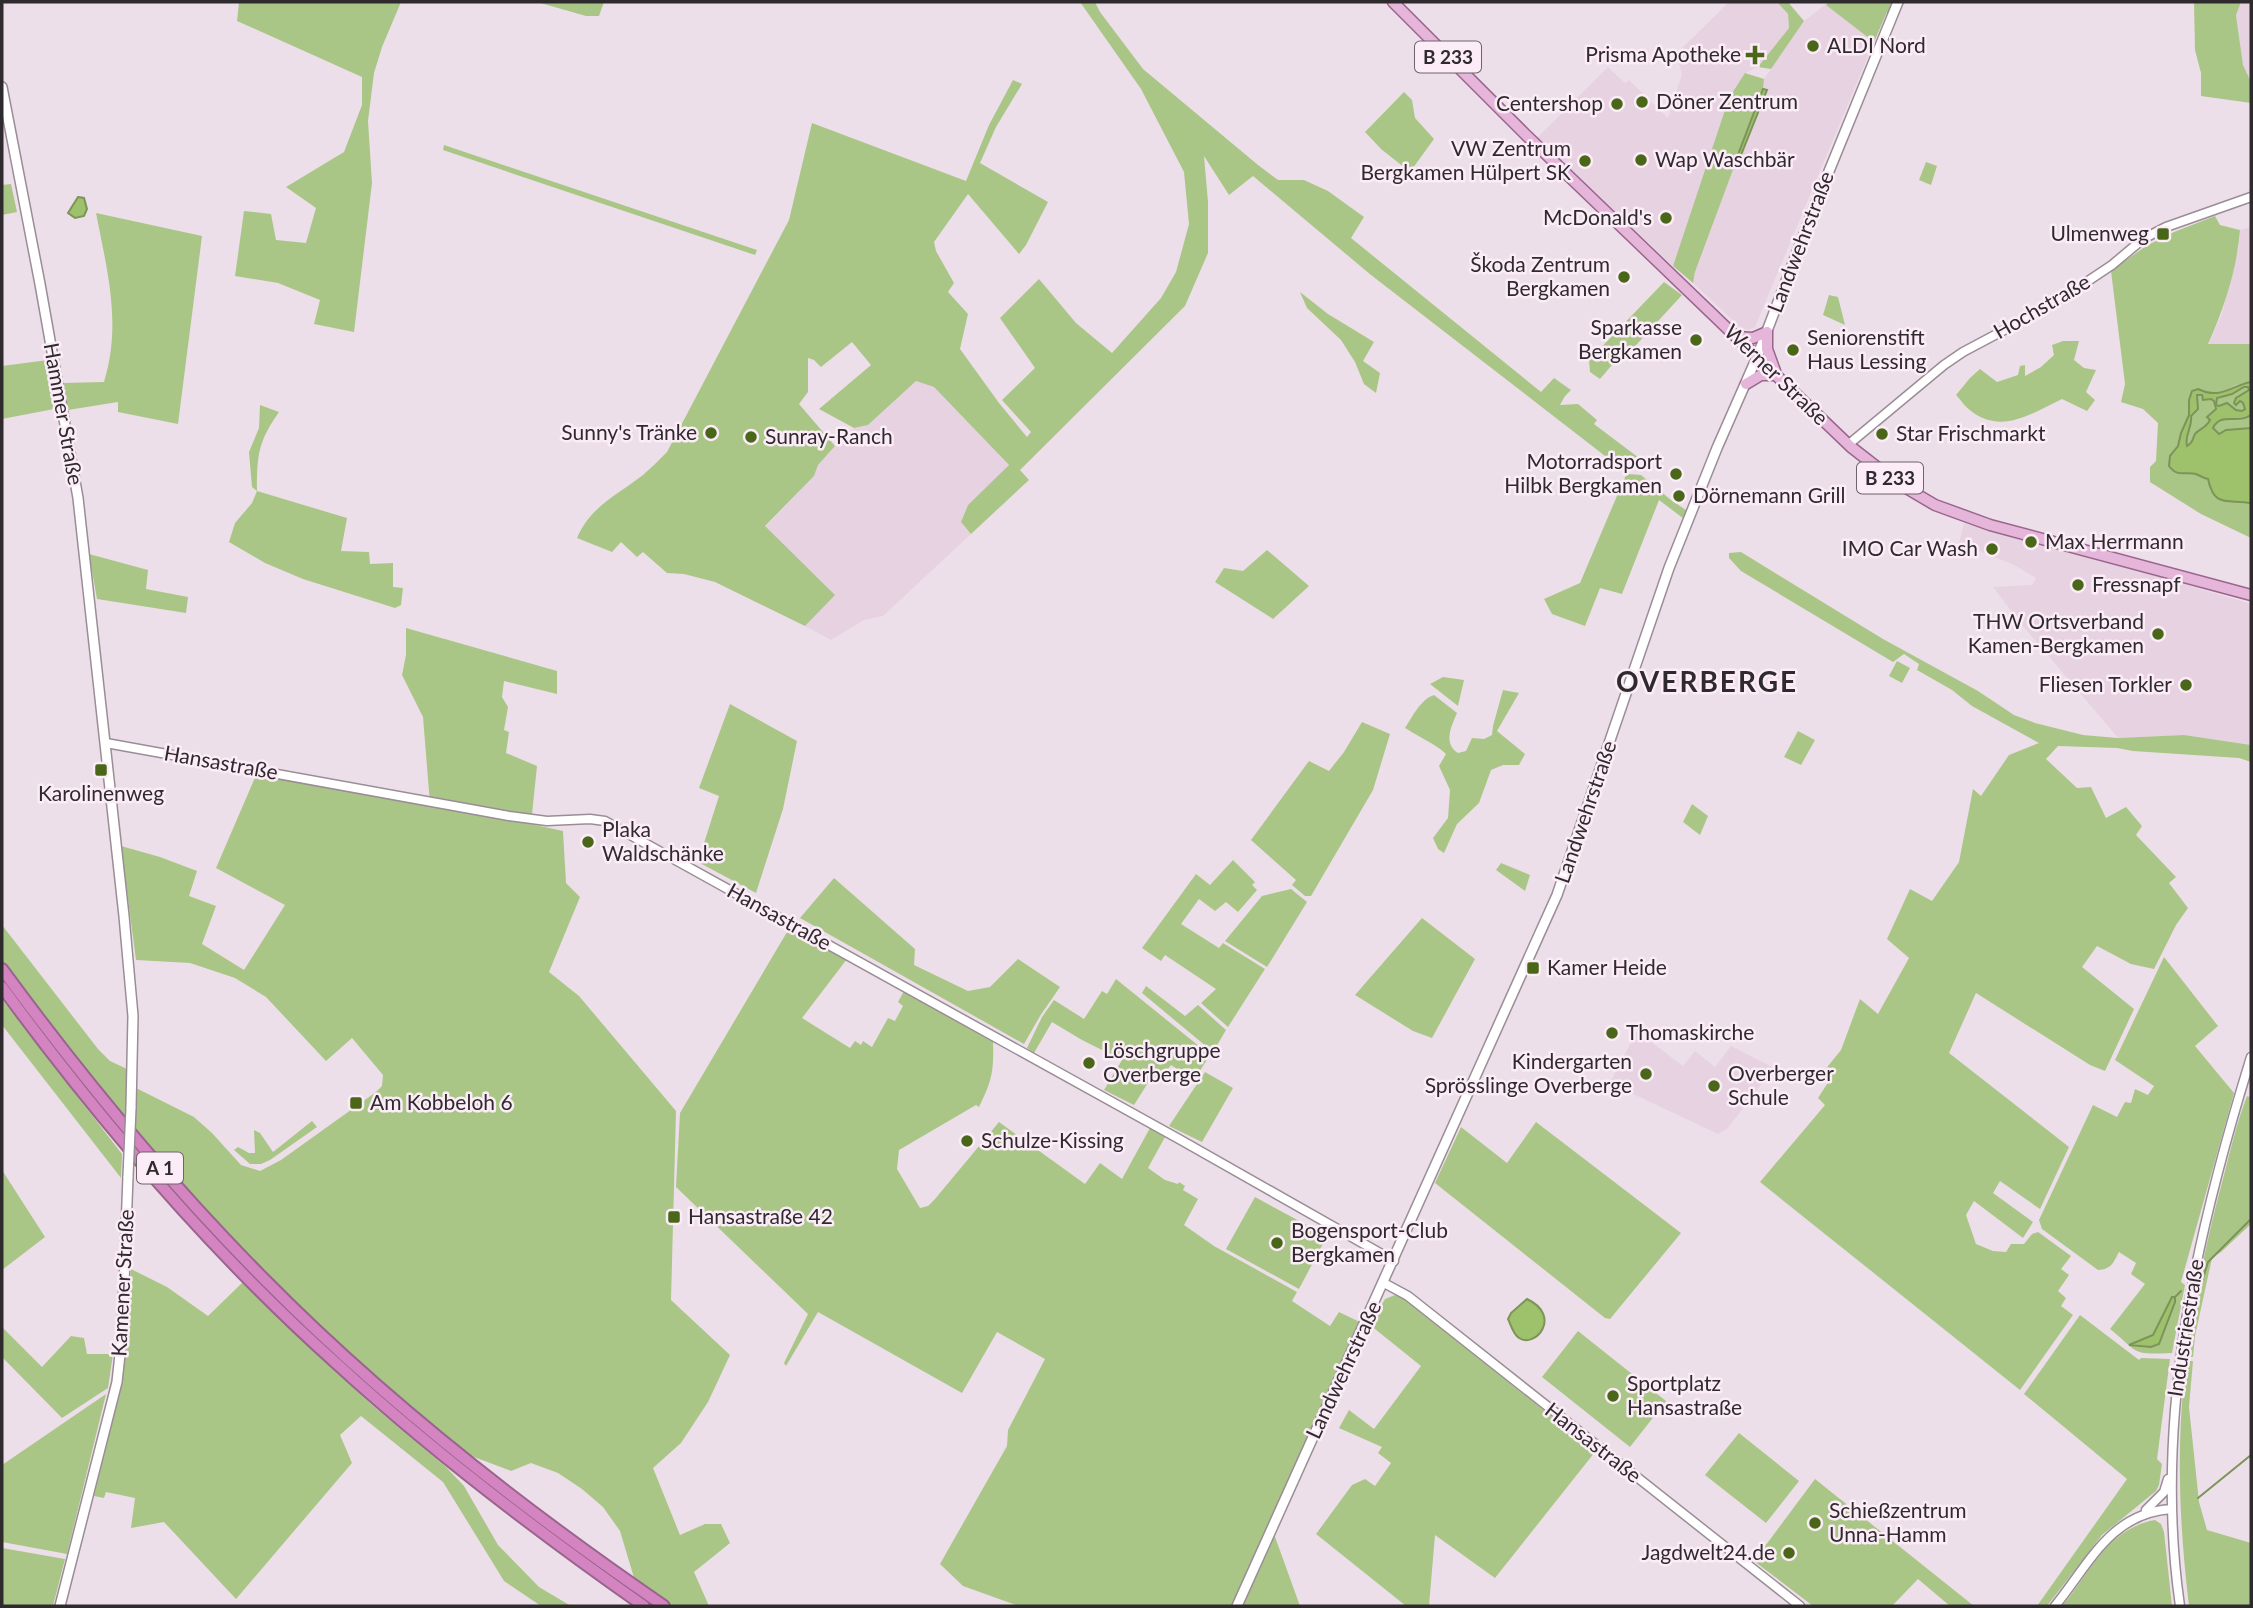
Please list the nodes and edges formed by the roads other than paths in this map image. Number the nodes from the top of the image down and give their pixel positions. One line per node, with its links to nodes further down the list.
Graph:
1 (1393, 2): 6 (main road, Werner Straße / B 233)
2 (1898, 2): 5 (main road, Landwehrstraße)
3 (2, 86): 12 (main road, Hammer Straße)
4 (2251, 197): 10 (street, Hochstraße)
5 (1767, 332): 6 (main road); 7 (main road, Landwehrstraße); 8 (main road)
6 (1737, 337): 7 (main road, Werner Straße / B 233)
7 (1757, 357): 8 (main road, Werner Straße / B 233); 9 (main road, Landwehrstraße)
8 (1776, 375): 9 (main road); 10 (main road, Werner Straße / B 233)
9 (1746, 384): 16 (main road, Landwehrstraße)
10 (1849, 444): 11 (main road, Werner Straße / B 233)
11 (2251, 595)
12 (106, 743): 16 (street, Hansastraße); 21 (main road, Kamener Straße, bridge)
13 (2, 969): 23 (highway, A 1)
14 (2, 987): 22 (highway, A 1)
15 (2251, 1057): 18 (street, Industriestraße)
16 (1394, 1261): 17 (main road, Landwehrstraße)
17 (1384, 1283): 24 (main road, Landwehrstraße); 25 (street, Hansastraße)
18 (2171, 1471): 19 (street, Industriestraße); 20 (street)
19 (2171, 1509): 20 (street); 27 (street, Industriestraße)
20 (2141, 1514): 26 (street)
21 (60, 1606)
22 (644, 1606)
23 (664, 1606)
24 (1237, 1606)
25 (1800, 1606)
26 (2056, 1606)
27 (2180, 1606)

